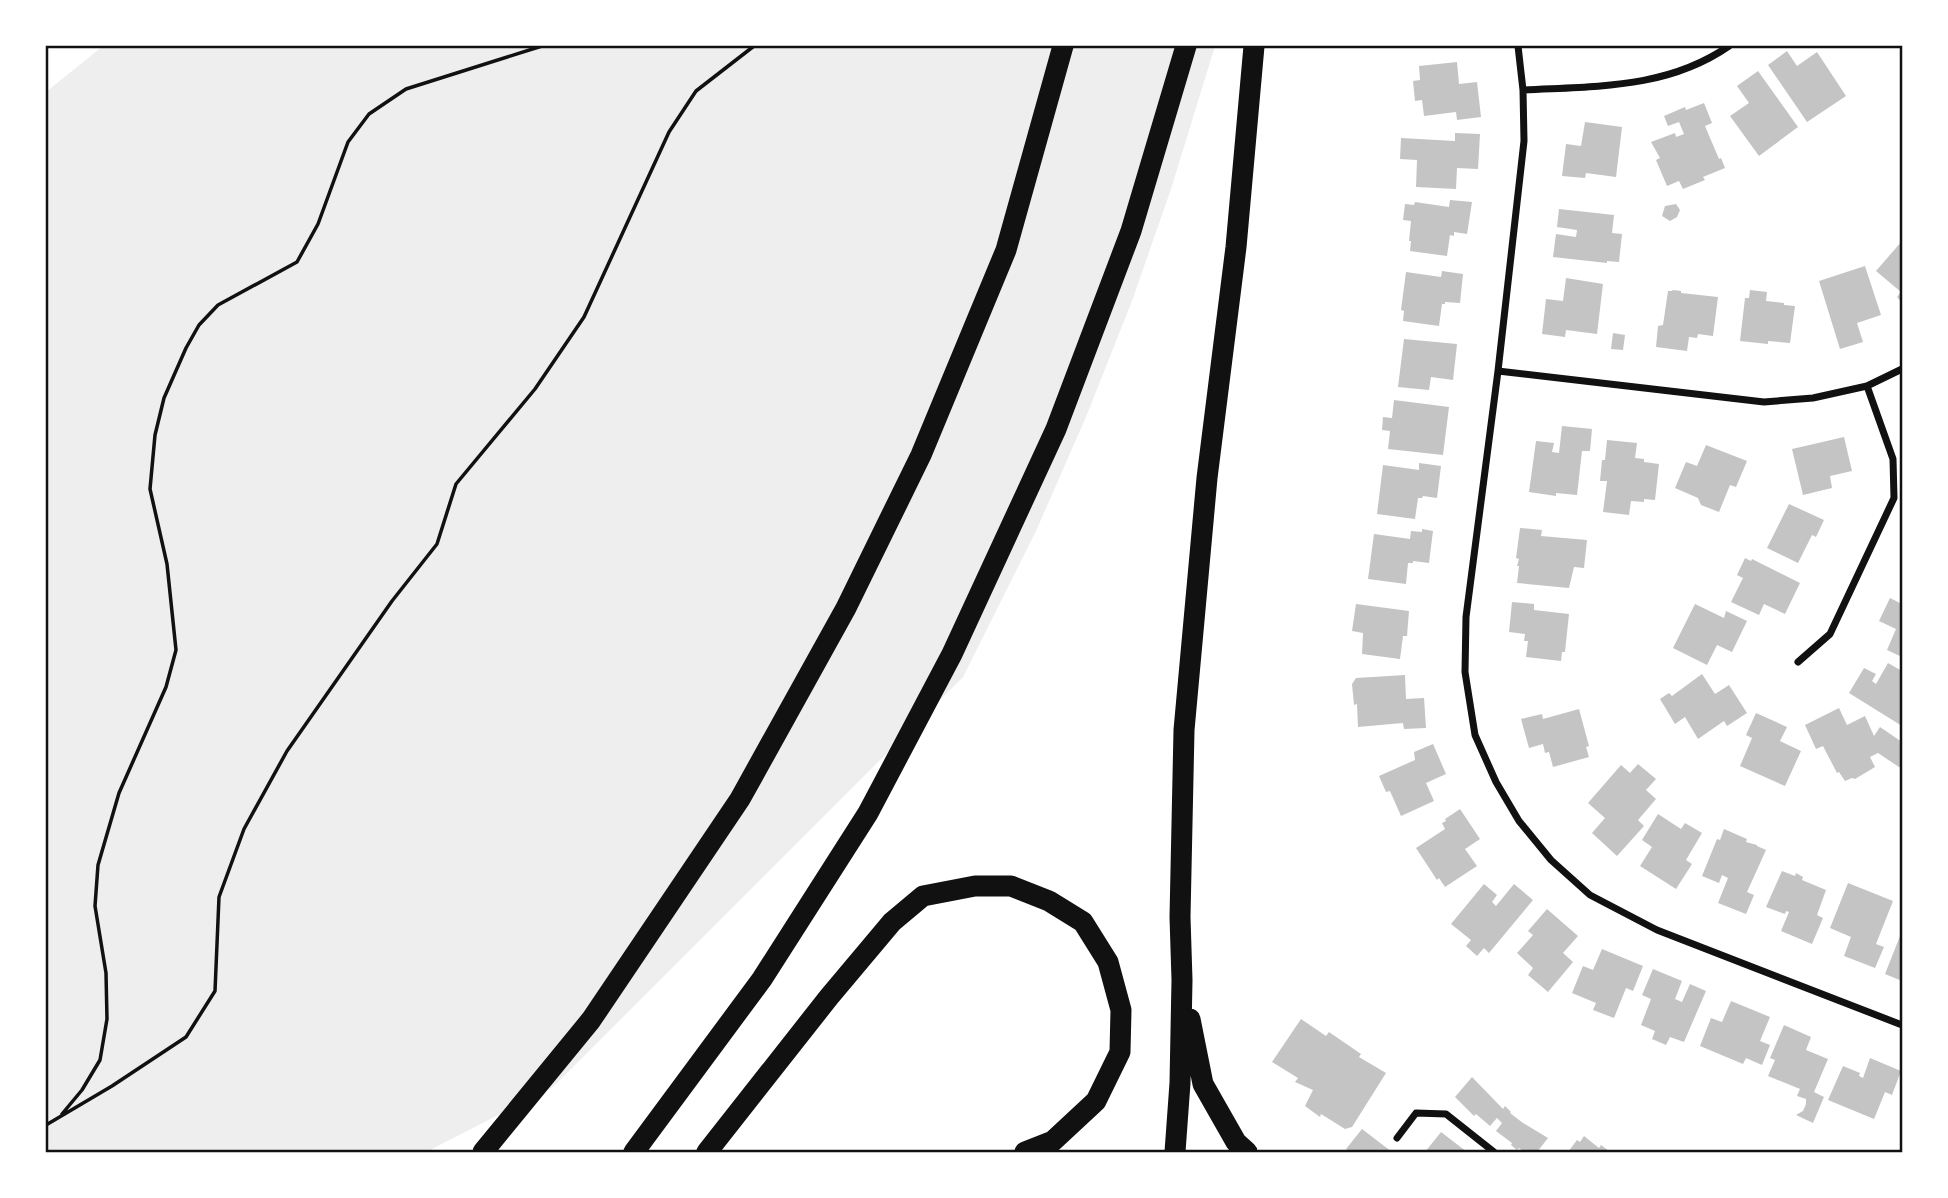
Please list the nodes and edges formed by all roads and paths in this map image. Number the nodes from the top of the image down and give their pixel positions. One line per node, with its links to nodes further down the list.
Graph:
1 (542, 46): 15 (path)
2 (754, 46): 15 (path)
3 (1063, 46): 18 (highway)
4 (1186, 46): 19 (highway)
5 (1254, 46): 13 (highway)
6 (1518, 46): 8 (street)
7 (1729, 46): 8 (street)
8 (1523, 90): 10 (street)
9 (1902, 369): 11 (street)
10 (1498, 371): 11 (street); 14 (street)
11 (1867, 386): 12 (street)
12 (1798, 662)
13 (1182, 980): 22 (highway); 23 (highway)
14 (1902, 1026)
15 (58, 1117): 16 (path)
16 (46, 1125)
17 (1397, 1138): 24 (street)
18 (482, 1153)
19 (634, 1153)
20 (707, 1153): 21 (highway)
21 (1025, 1153)
22 (1175, 1153)
23 (1247, 1153)
24 (1494, 1153)

